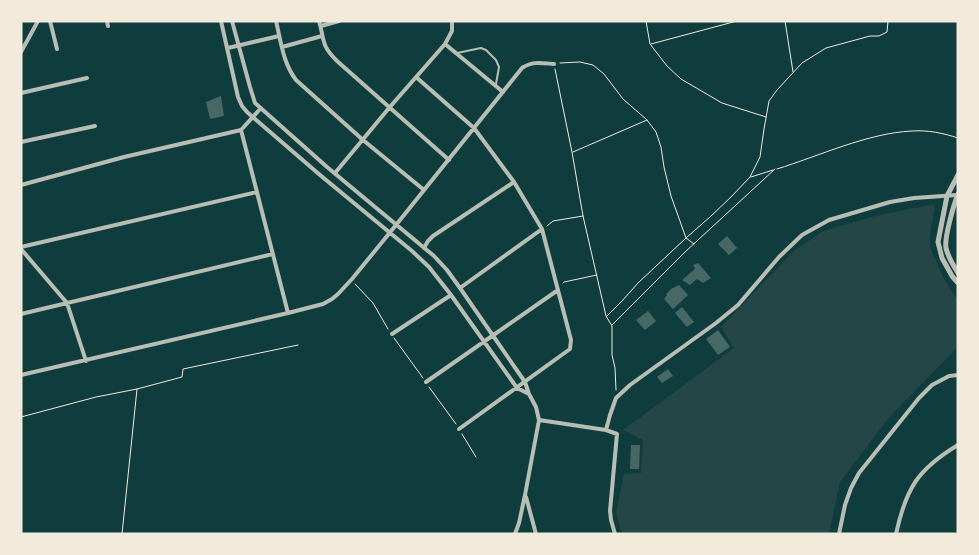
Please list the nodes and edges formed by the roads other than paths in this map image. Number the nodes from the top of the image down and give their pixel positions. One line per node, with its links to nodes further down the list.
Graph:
1 (38, 21): 13 (street)
2 (50, 21): 17 (street)
3 (221, 21): 16 (street)
4 (232, 21): 14 (street)
5 (276, 21): 10 (street)
6 (320, 21): 9 (street)
7 (339, 21): 9 (street)
8 (452, 21): 12 (street)
9 (321, 26): 11 (street)
10 (279, 36): 14 (street); 15 (street)
11 (322, 36): 15 (street); 27 (street)
12 (446, 44): 19 (street); 21 (street)
13 (23, 45): 18 (street)
14 (238, 46): 16 (street); 26 (street)
15 (282, 47): 32 (street)
16 (228, 48): 28 (street)
17 (57, 49)
18 (21, 52)
19 (457, 53): 23 (street); 23 (lane)
20 (554, 64): 24 (street)
21 (416, 77): 27 (street); 30 (street)
22 (87, 78): 25 (street)
23 (496, 86): 24 (street)
24 (503, 92): 30 (street)
25 (21, 93)
26 (261, 108): 28 (street); 35 (street)
27 (389, 108): 32 (street); 34 (street)
28 (253, 118): 31 (street); 37 (street)
29 (96, 126): 33 (street)
30 (474, 128): 34 (street); 39 (street)
31 (241, 130): 40 (street); 42 (street)
32 (363, 140): 36 (street); 41 (street)
33 (21, 142)
34 (448, 160): 41 (street)
35 (328, 167): 36 (street); 37 (street)
36 (335, 173): 45 (street)
37 (320, 175): 47 (street)
38 (958, 175): 44 (street)
39 (514, 182): 46 (street); 49 (street)
40 (21, 185)
41 (424, 190): 45 (street)
42 (257, 192): 48 (street); 50 (street)
43 (957, 195): 44 (street); 51 (street)
44 (947, 196): 52 (street); 71 (street)
45 (396, 225): 47 (street); 49 (street)
46 (542, 229): 53 (street); 54 (street)
47 (389, 232): 55 (street); 57 (street)
48 (21, 248): 56 (street)
49 (424, 248): 53 (street)
50 (273, 254): 56 (street); 57 (street)
51 (958, 273)
52 (958, 283)
53 (460, 288): 60 (street)
54 (558, 290): 60 (street); 66 (street)
55 (451, 295): 59 (street); 61 (street)
56 (67, 303): 58 (street); 62 (street)
57 (288, 313): 62 (street)
58 (21, 314)
59 (392, 334)
60 (493, 335): 61 (street); 66 (street)
61 (484, 342): 65 (street); 67 (street)
62 (86, 360): 63 (street)
63 (21, 375)
64 (958, 375): 77 (street)
65 (426, 382)
66 (525, 382): 67 (street); 68 (street)
67 (517, 388): 68 (street); 70 (street)
68 (529, 394): 69 (street)
69 (539, 420): 71 (street); 73 (street)
70 (459, 429)
71 (606, 430): 76 (street)
72 (958, 445): 78 (street)
73 (525, 495): 74 (street); 75 (street)
74 (515, 534)
75 (536, 534)
76 (615, 534)
77 (839, 534)
78 (896, 534)

